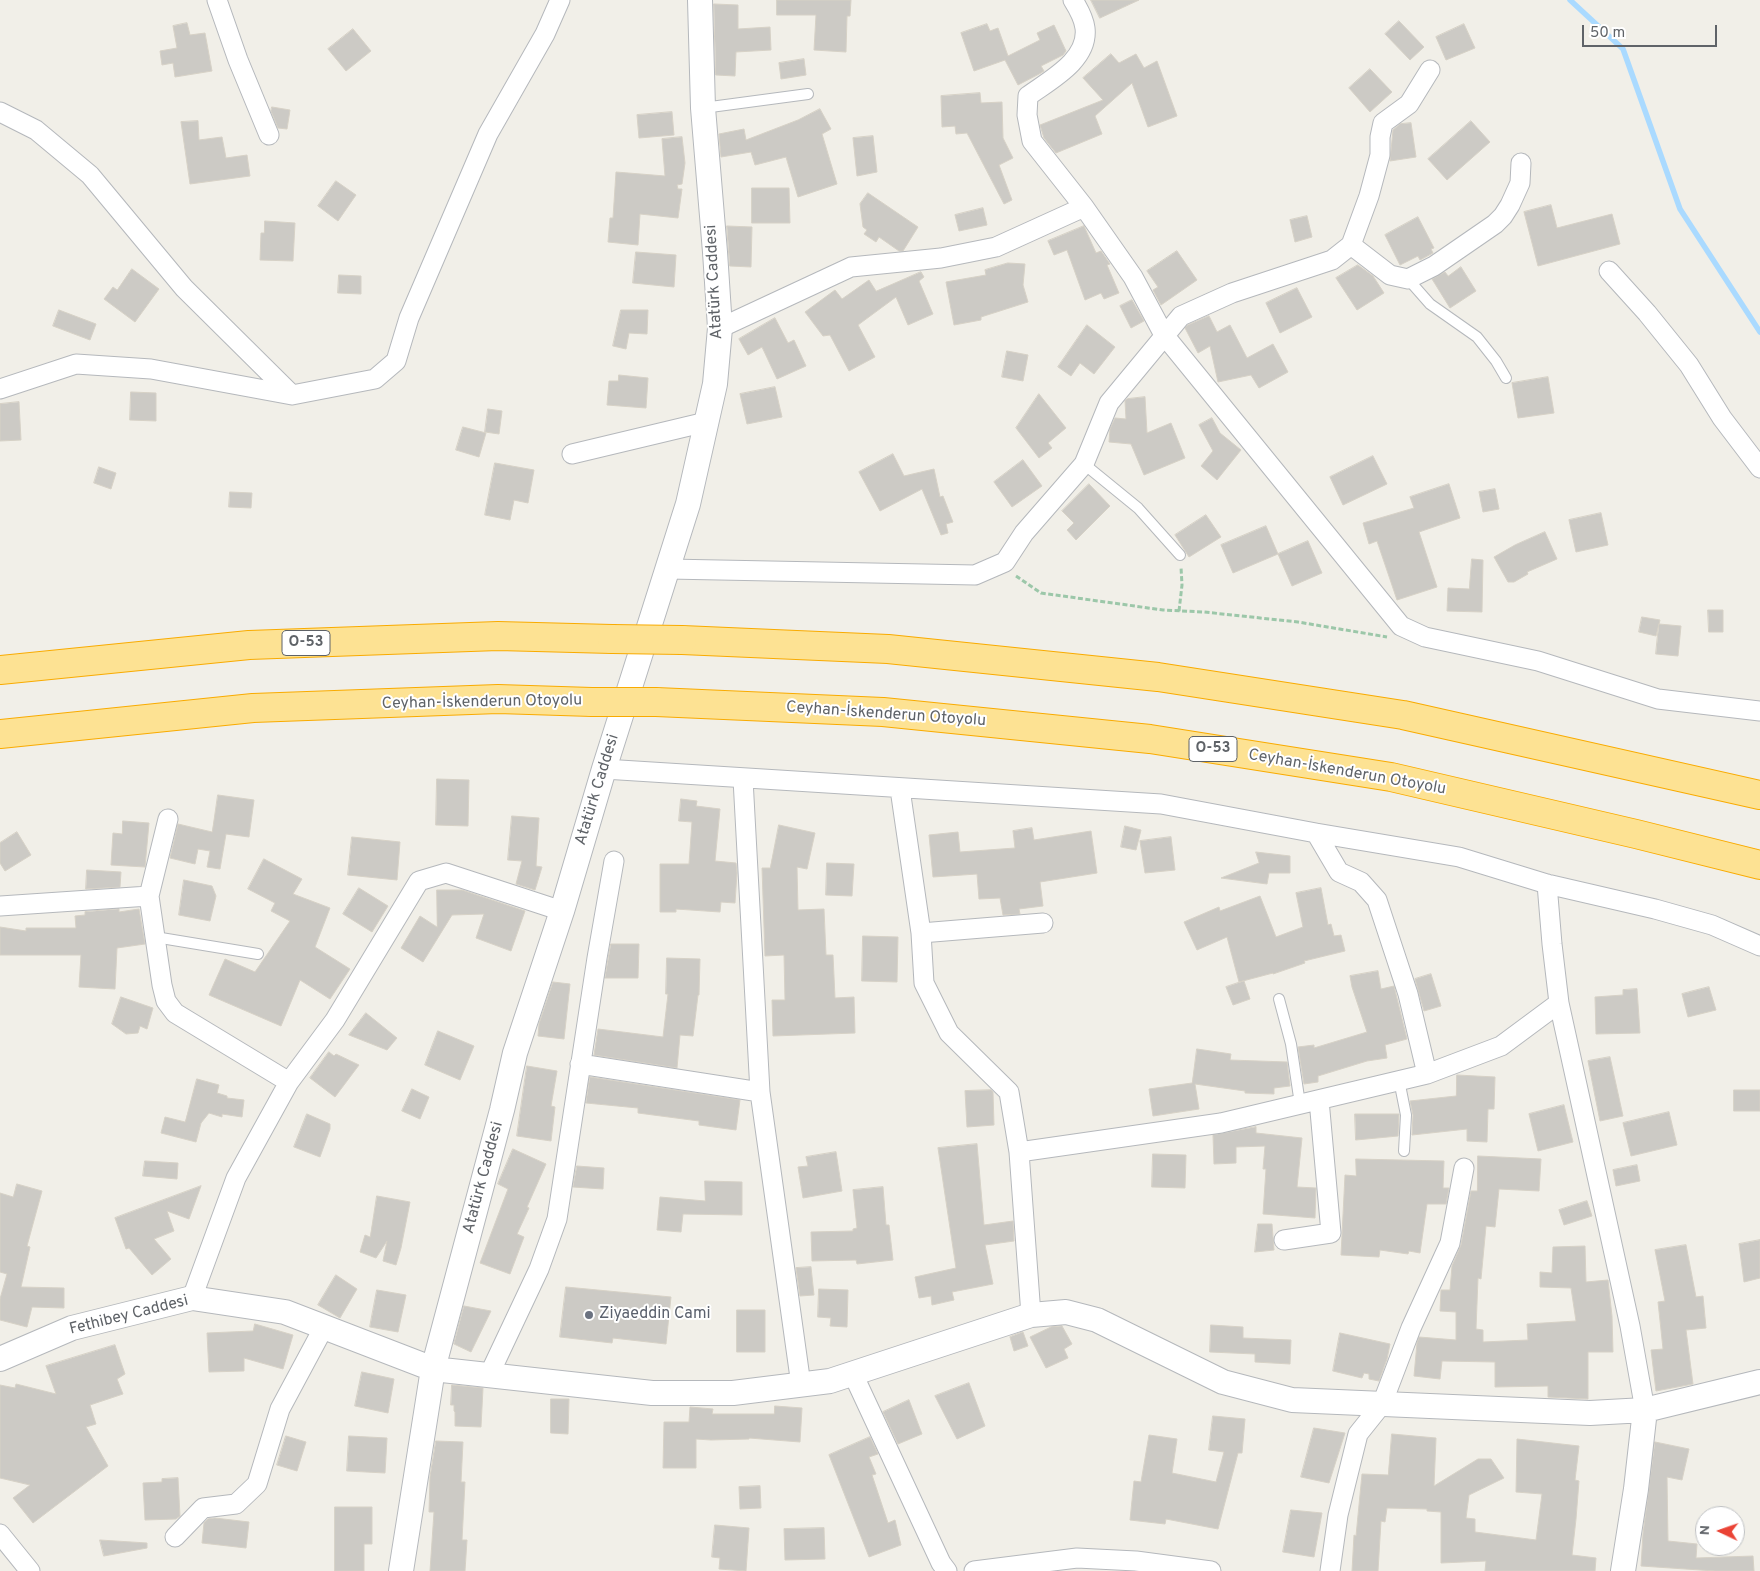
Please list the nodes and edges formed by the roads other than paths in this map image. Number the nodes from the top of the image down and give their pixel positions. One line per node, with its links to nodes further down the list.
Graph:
1 (217, 0): 9 (street)
2 (560, 0): 19 (street)
3 (700, 0): 7 (street, Atatürk Caddesi)
4 (1073, 0): 11 (street)
5 (1430, 70): 12 (street)
6 (808, 94): 7 (lane)
7 (703, 108): 15 (street, Atatürk Caddesi)
8 (0, 112): 19 (street)
9 (268, 135)
10 (1521, 164): 14 (street)
11 (1084, 208): 15 (street); 16 (street)
12 (1351, 245): 14 (street); 16 (street)
13 (1609, 271): 23 (street)
14 (1408, 279): 17 (lane)
15 (720, 328): 20 (street, Atatürk Caddesi)
16 (1164, 335): 22 (street); 27 (street)
17 (1506, 378)
18 (0, 389): 19 (street)
19 (292, 395)
20 (706, 422): 21 (street); 25 (street, Atatürk Caddesi)
21 (572, 454)
22 (1084, 464): 24 (lane); 25 (street)
23 (1760, 468)
24 (1180, 555)
25 (668, 569): 29 (street, Atatürk Caddesi)
26 (0, 670): 32 (highway, O-53, bridge)
27 (1760, 711)
28 (0, 734): 36 (highway, Ceyhan-İskenderun Otoyolu / O-53, bridge)
29 (604, 769): 30 (street); 40 (street, Atatürk Caddesi)
30 (743, 779): 31 (street); 52 (street)
31 (900, 789): 34 (street); 42 (street)
32 (1760, 795)
33 (168, 819): 38 (street)
34 (1316, 833): 37 (street); 49 (street)
35 (614, 861): 48 (street)
36 (1760, 865)
37 (1547, 884): 44 (street); 47 (street)
38 (149, 896): 39 (street); 43 (street)
39 (0, 906)
40 (562, 911): 51 (street); 63 (street, Atatürk Caddesi)
41 (1043, 923): 42 (street)
42 (922, 933): 56 (street)
43 (155, 937): 45 (lane); 51 (street)
44 (1760, 946)
45 (258, 954)
46 (1279, 999): 54 (lane)
47 (1559, 1002): 49 (street); 69 (street)
48 (580, 1064): 52 (street); 65 (street)
49 (1427, 1074): 50 (street)
50 (1399, 1080): 53 (street); 55 (lane)
51 (289, 1082): 59 (street)
52 (760, 1092): 67 (street)
53 (1318, 1100): 54 (street); 58 (street)
54 (1300, 1104): 56 (street)
55 (1404, 1150)
56 (1019, 1152): 60 (street)
57 (1464, 1168): 68 (street)
58 (1284, 1240)
59 (192, 1298): 61 (street, Fethibey Caddesi); 62 (street, Fethibey Caddesi)
60 (1031, 1315): 64 (street, Fethibey Caddesi); 68 (street, Fethibey Caddesi)
61 (324, 1327): 63 (street, Fethibey Caddesi); 71 (street)
62 (0, 1359)
63 (433, 1368): 65 (street, Fethibey Caddesi); 73 (street, Atatürk Caddesi)
64 (853, 1374): 67 (street, Fethibey Caddesi); 74 (street)
65 (489, 1375): 67 (street, Fethibey Caddesi)
66 (1760, 1382): 69 (street, Fethibey Caddesi)
67 (801, 1385)
68 (1382, 1404): 69 (street, Fethibey Caddesi); 77 (street)
69 (1645, 1410): 78 (street)
70 (0, 1534): 72 (street)
71 (175, 1537)
72 (30, 1571)
73 (401, 1571)
74 (947, 1571)
75 (974, 1571): 76 (street)
76 (1211, 1571)
77 (1330, 1571)
78 (1623, 1571)

